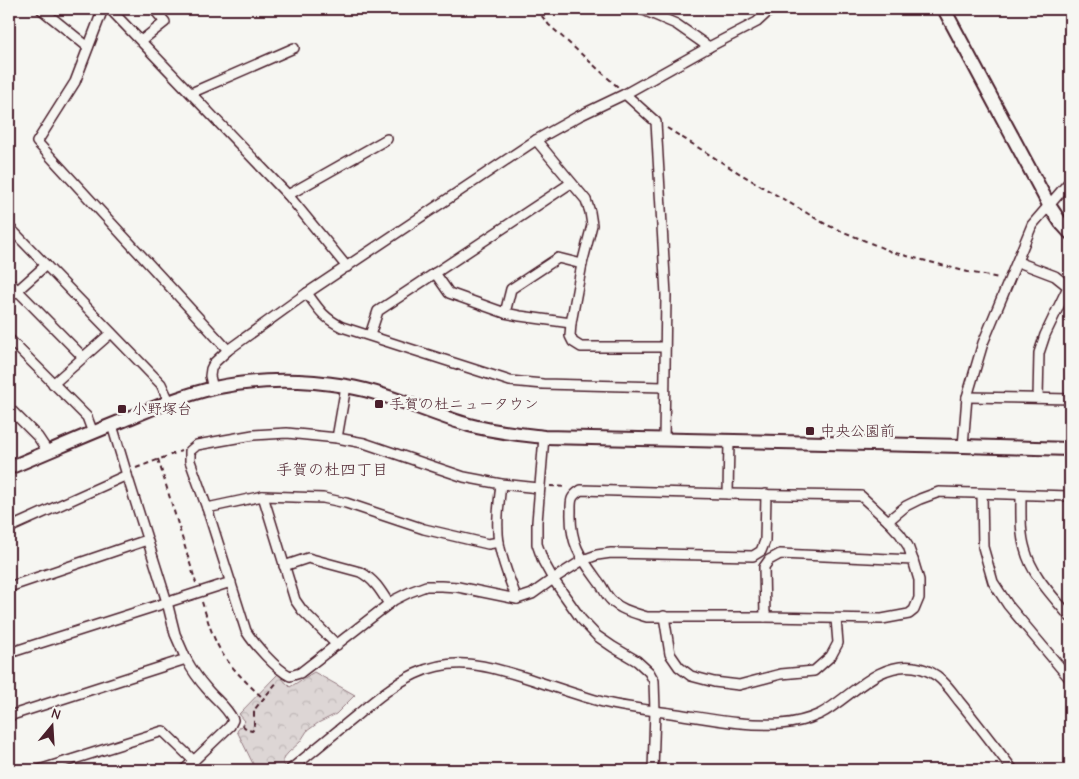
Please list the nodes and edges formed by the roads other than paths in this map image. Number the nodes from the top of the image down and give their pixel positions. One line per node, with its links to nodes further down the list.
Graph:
1 (40, 9): 9 (street)
2 (103, 9): 9 (street)
3 (110, 9): 8 (street)
4 (154, 9): 8 (street)
5 (640, 9): 10 (street)
6 (771, 9): 10 (street)
7 (944, 9): 19 (street)
8 (141, 41): 12 (street)
9 (88, 47): 38 (street)
10 (709, 47): 13 (street)
11 (294, 48): 12 (street)
12 (191, 93): 18 (street)
13 (625, 94): 15 (street); 37 (street)
14 (386, 139): 18 (street)
15 (536, 140): 17 (street); 25 (street)
16 (1070, 181): 19 (street)
17 (571, 183): 23 (street); 26 (street)
18 (288, 195): 25 (street)
19 (1049, 205): 21 (street); 22 (street)
20 (9, 227): 24 (street)
21 (1070, 233)
22 (1018, 262): 28 (street); 44 (street)
23 (582, 264): 32 (street); 33 (street)
24 (46, 265): 29 (street); 34 (street)
25 (347, 267): 30 (street)
26 (435, 273): 32 (street); 35 (street)
27 (9, 282): 29 (street)
28 (1069, 287): 45 (street)
29 (17, 290): 31 (street); 39 (street)
30 (307, 293): 35 (street); 38 (street)
31 (9, 298)
32 (505, 313): 33 (street)
33 (570, 323): 37 (street)
34 (111, 333): 39 (street); 47 (street)
35 (370, 335): 42 (street)
36 (9, 339): 40 (street)
37 (665, 347): 42 (street)
38 (228, 350): 43 (street)
39 (83, 357): 40 (street)
40 (54, 384): 50 (street)
41 (346, 386): 43 (street); 51 (street); 52 (street)
42 (664, 387): 53 (street)
43 (213, 389): 47 (street)
44 (967, 397): 45 (street); 55 (street)
45 (1038, 398): 46 (street)
46 (1070, 399)
47 (169, 401): 49 (street)
48 (9, 408): 57 (street)
49 (112, 425): 50 (street); 59 (street)
50 (93, 432): 57 (street)
51 (544, 437): 53 (street); 61 (street)
52 (337, 438): 60 (street); 68 (street)
53 (664, 440): 54 (street)
54 (729, 441): 55 (street); 62 (street)
55 (963, 446): 56 (street)
56 (1070, 449)
57 (48, 452): 58 (street)
58 (9, 468)
59 (127, 475): 70 (street); 71 (street)
60 (501, 484): 61 (street); 72 (street)
61 (540, 488): 76 (street)
62 (728, 494): 63 (street); 73 (street)
63 (766, 494): 69 (street); 73 (street)
64 (982, 494): 65 (street); 69 (street); 89 (street)
65 (1021, 495): 67 (street); 84 (street)
66 (263, 496): 68 (street); 72 (street); 75 (street)
67 (1070, 496)
68 (208, 508): 77 (street)
69 (888, 521): 74 (street)
70 (9, 528)
71 (147, 540): 78 (street); 80 (street)
72 (499, 542): 79 (street)
73 (583, 560): 76 (street); 82 (street)
74 (914, 560): 83 (street); 85 (street)
75 (284, 566): 81 (street); 86 (street)
76 (553, 579): 79 (street); 90 (street)
77 (231, 582): 80 (street); 86 (street)
78 (9, 587)
79 (518, 599): 81 (street)
80 (167, 602): 87 (street); 88 (street)
81 (389, 604): 86 (street)
82 (664, 616): 83 (street); 85 (street)
83 (765, 617): 85 (street)
84 (1070, 617)
85 (836, 619)
86 (337, 645)
87 (9, 653)
88 (186, 659): 91 (street); 92 (street)
89 (1070, 678)
90 (655, 711): 95 (street); 96 (street); 97 (street)
91 (9, 716)
92 (194, 761): 93 (street); 94 (street)
93 (40, 770)
94 (184, 770)
95 (290, 770)
96 (653, 770)
97 (1013, 770)

